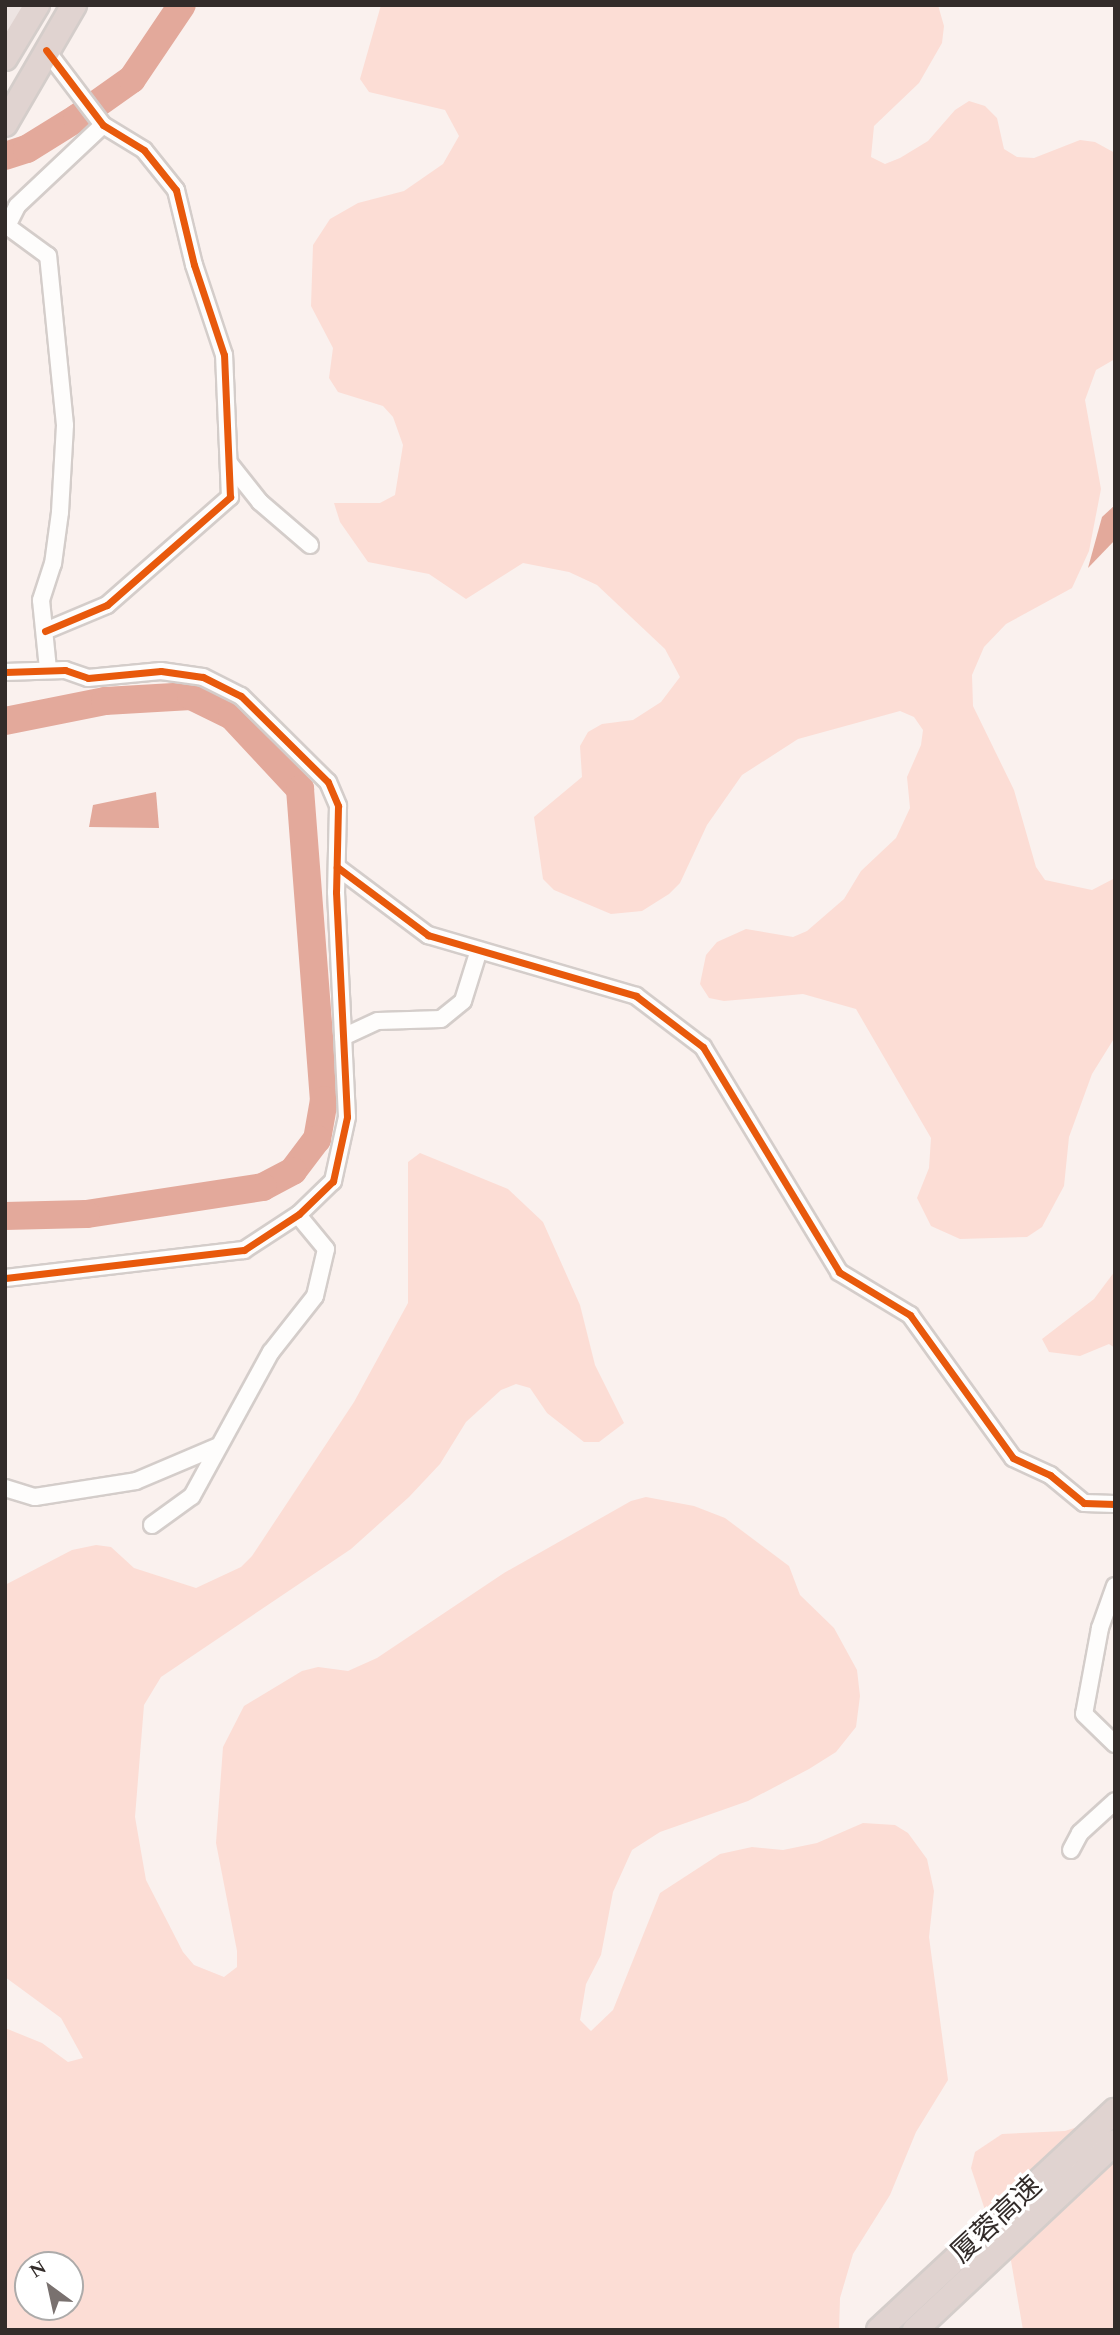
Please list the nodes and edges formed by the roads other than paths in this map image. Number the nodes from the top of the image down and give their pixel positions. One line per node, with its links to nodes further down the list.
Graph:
1 (14, 5): 5 (main road)
2 (37, 5): 5 (highway)
3 (74, 5): 4 (highway)
4 (46, 50): 6 (highway); 7 (street)
5 (5, 58)
6 (5, 124)
7 (103, 125): 8 (street); 9 (street)
8 (6, 228): 11 (street)
9 (229, 463): 10 (street); 11 (street)
10 (310, 545)
11 (45, 631): 12 (street)
12 (48, 669): 13 (street); 14 (street)
13 (5, 672)
14 (337, 867): 15 (street); 16 (street)
15 (479, 950): 16 (street); 21 (street)
16 (343, 1037): 17 (street)
17 (298, 1215): 18 (street); 19 (street)
18 (5, 1278)
19 (219, 1446): 20 (street); 22 (street)
20 (5, 1488)
21 (1115, 1504)
22 (152, 1525)
23 (1115, 1586): 24 (street)
24 (1115, 1744)
25 (1115, 1801): 26 (street)
26 (1071, 1850)
27 (1115, 2111): 29 (highway, 厦蓉高速)
28 (1115, 2142): 30 (highway, 厦蓉高速)
29 (879, 2330)
30 (915, 2330)

